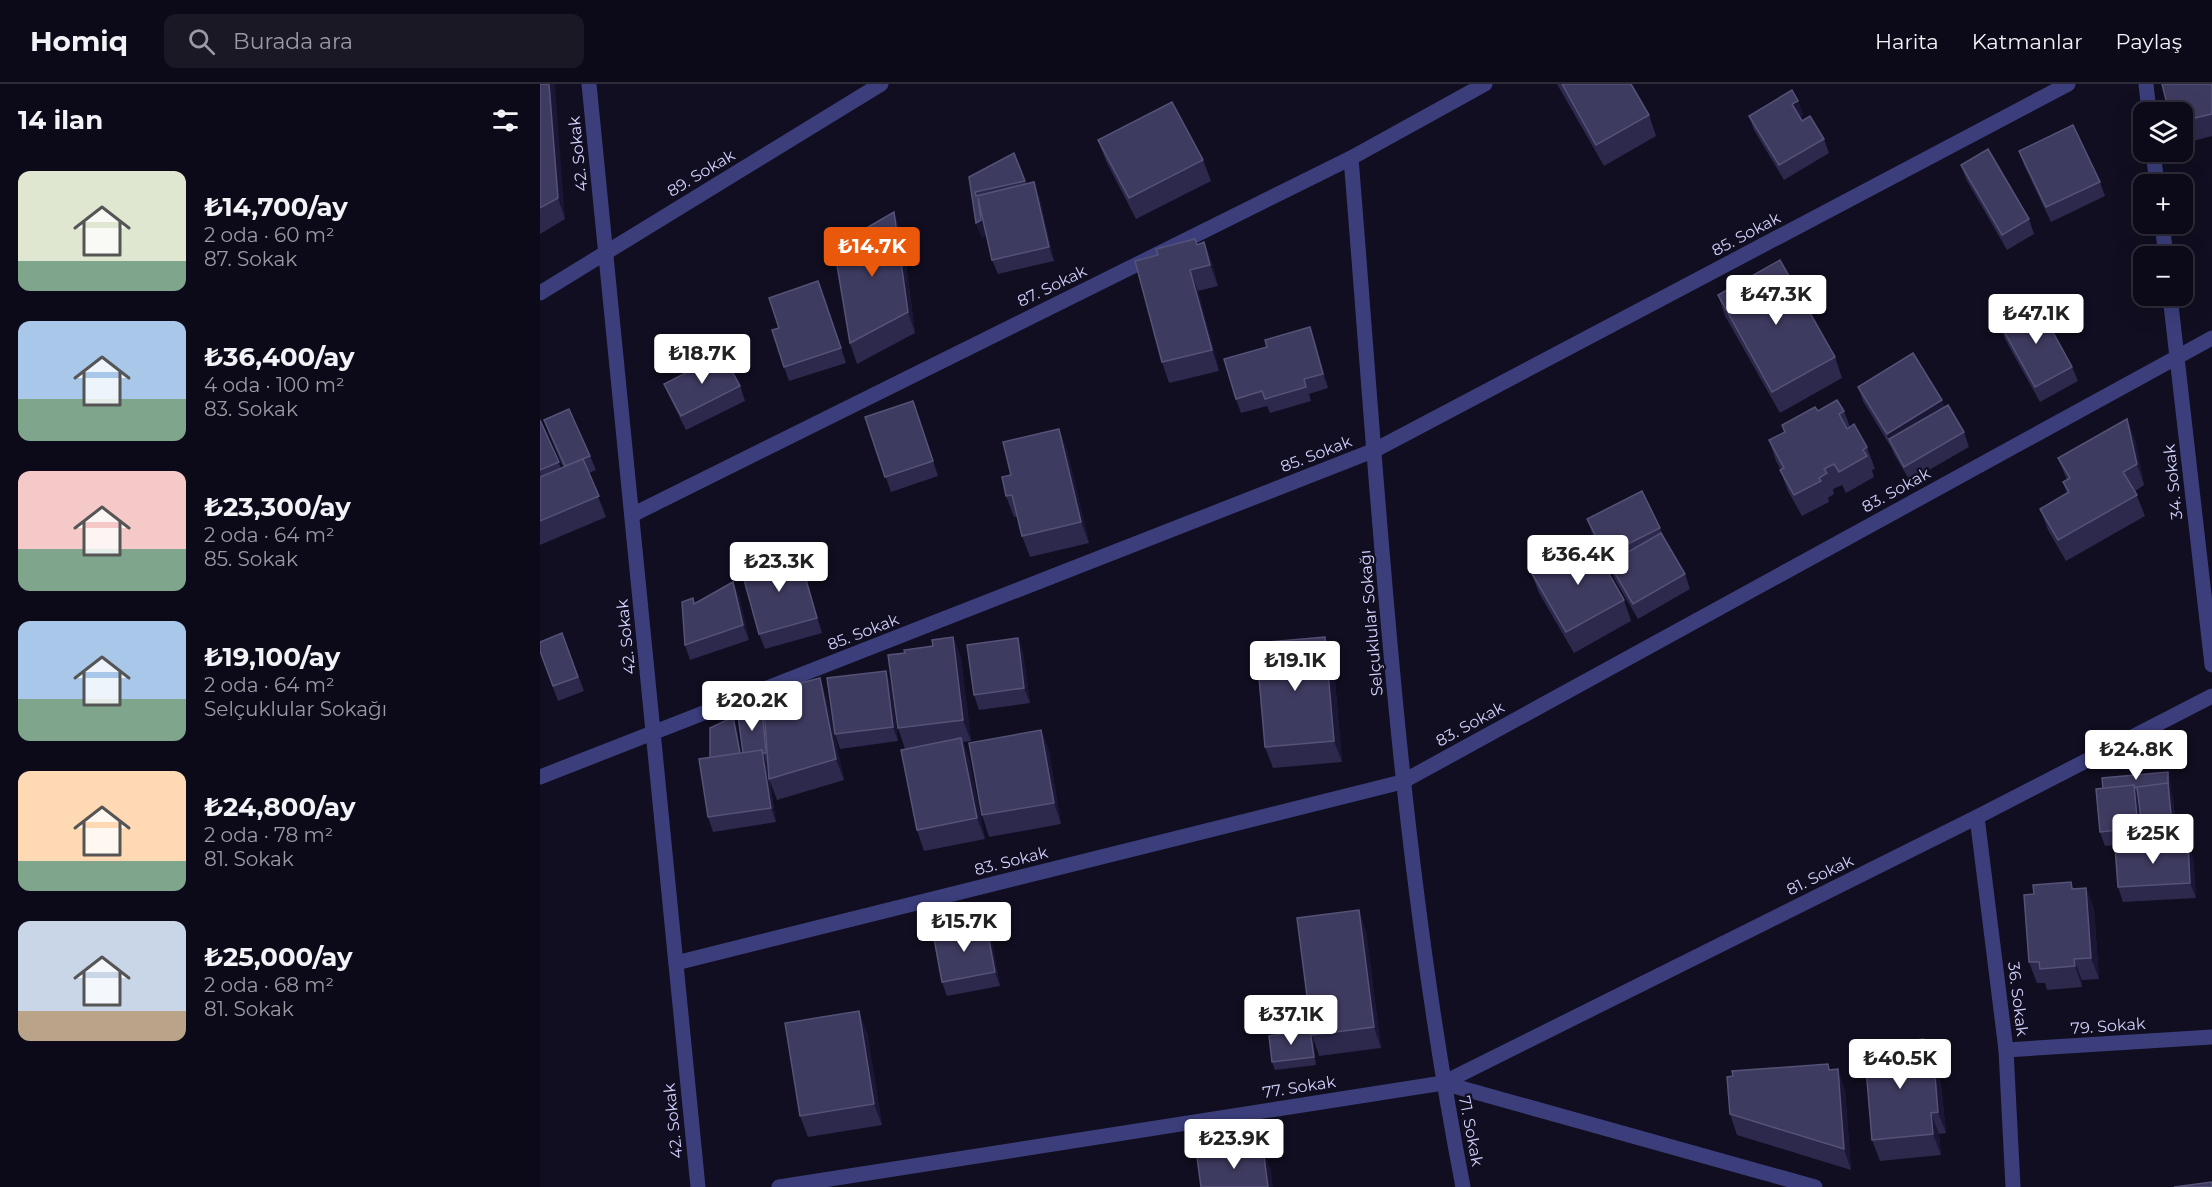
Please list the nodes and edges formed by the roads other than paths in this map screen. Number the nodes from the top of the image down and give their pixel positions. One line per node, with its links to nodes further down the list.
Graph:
1 (589, 84): 8 (street, 42. Sokak)
2 (881, 84): 8 (street, 89. Sokak)
3 (1485, 84): 7 (street, 87. Sokak)
4 (2068, 84): 13 (street, 85. Sokak)
5 (2146, 84): 6 (street)
6 (2148, 102)
7 (1351, 158): 13 (street, Selçuklular Sokağı); 14 (street, 87. Sokak)
8 (606, 252): 9 (street, 89. Sokak); 14 (street, 42. Sokak)
9 (540, 293)
10 (2171, 306): 12 (street, 34. Sokak)
11 (2212, 338): 12 (street, 83. Sokak)
12 (2177, 357): 15 (street, 34. Sokak); 19 (street, 83. Sokak)
13 (1375, 450): 17 (street, 85. Sokak); 19 (street, Selçuklular Sokağı)
14 (632, 515): 17 (street, 42. Sokak)
15 (2212, 665)
16 (2212, 696): 20 (street, 81. Sokak)
17 (653, 734): 18 (street, 85. Sokak); 21 (street, 42. Sokak)
18 (540, 777)
19 (1402, 782): 21 (street, 83. Sokak); 24 (street, Selçuklular Sokağı)
20 (1977, 817): 23 (street, 36. Sokak); 24 (street, 81. Sokak)
21 (676, 963): 25 (street, 42. Sokak)
22 (2212, 1037): 23 (street, 79. Sokak)
23 (2006, 1050): 29 (street, 36. Sokak)
24 (1443, 1083): 26 (street, 77. Sokak); 27 (street, 71. Sokak); 28 (street, 77. Sokak)
25 (698, 1187)
26 (779, 1187)
27 (1463, 1187)
28 (1815, 1187)
29 (2013, 1187)

